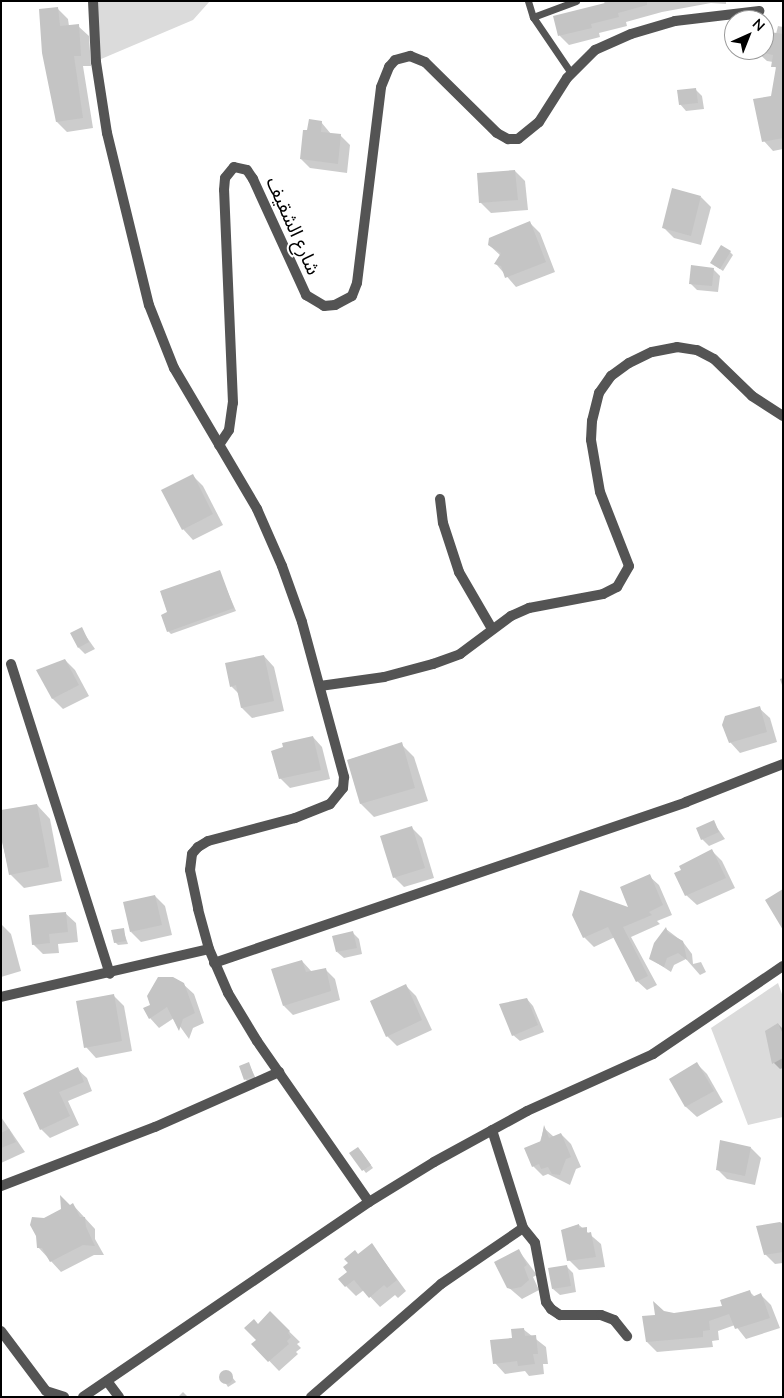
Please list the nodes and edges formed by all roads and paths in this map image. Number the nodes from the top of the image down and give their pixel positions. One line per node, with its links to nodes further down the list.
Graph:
1 (93, 1): 8 (street)
2 (528, 1): 5 (lane)
3 (576, 1): 5 (lane)
4 (724, 14): 6 (street, شارع الشقيف)
5 (533, 17): 6 (lane)
6 (571, 73): 8 (street, شارع الشقيف)
7 (783, 416): 10 (street)
8 (219, 445): 12 (street)
9 (440, 499): 10 (street)
10 (492, 629): 12 (street)
11 (11, 664): 17 (street)
12 (320, 686): 14 (street)
13 (783, 764): 15 (street)
14 (208, 949): 15 (street); 17 (street)
15 (214, 963): 19 (street)
16 (783, 966): 20 (street)
17 (110, 974): 18 (street)
18 (1, 997)
19 (279, 1072): 21 (street); 22 (street)
20 (492, 1130): 22 (street); 23 (street)
21 (1, 1186)
22 (369, 1202): 26 (street)
23 (523, 1228): 25 (street); 30 (street)
24 (1, 1330): 27 (street)
25 (627, 1336)
26 (107, 1381): 28 (street); 29 (street)
27 (64, 1397)
28 (83, 1397)
29 (119, 1397)
30 (311, 1397)

